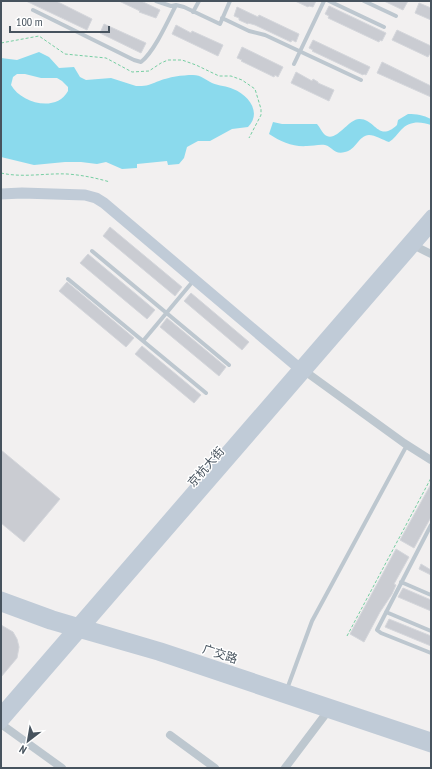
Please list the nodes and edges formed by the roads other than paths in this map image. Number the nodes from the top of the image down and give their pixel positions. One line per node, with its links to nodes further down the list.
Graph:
1 (156, 1): 7 (lane)
2 (198, 1): 9 (lane)
3 (230, 1): 11 (lane)
4 (324, 1): 13 (lane)
5 (329, 1): 12 (lane)
6 (364, 1): 10 (lane)
7 (176, 5): 8 (lane); 9 (lane)
8 (33, 10)
9 (194, 12): 11 (lane)
10 (396, 16)
11 (222, 18): 13 (lane)
12 (384, 27)
13 (300, 52): 14 (lane); 15 (lane)
14 (294, 64)
15 (361, 80)
16 (1, 194): 23 (main road)
17 (431, 215): 27 (main road, 京杭大街)
18 (431, 227): 19 (main road, 京杭大街)
19 (415, 246): 21 (street); 27 (main road, 京杭大街)
20 (92, 251): 24 (lane)
21 (431, 254)
22 (68, 279): 25 (lane)
23 (194, 280): 24 (lane); 27 (main road)
24 (166, 313): 25 (lane); 26 (lane)
25 (143, 341): 28 (lane)
26 (229, 365)
27 (302, 370): 29 (street); 37 (main road, 京杭大街)
28 (206, 393)
29 (407, 445): 30 (street); 40 (lane)
30 (431, 460)
31 (431, 525): 32 (lane)
32 (401, 582): 33 (lane); 36 (lane)
33 (431, 595)
34 (1, 597): 37 (main road, 广交路)
35 (1, 606): 37 (main road, 广交路)
36 (386, 612): 38 (lane); 39 (lane)
37 (79, 628): 40 (main road, 广交路); 41 (main road, 广交路); 42 (main road, 京杭大街); 43 (main road, 京杭大街)
38 (431, 631)
39 (431, 652)
40 (287, 689): 45 (main road, 广交路)
41 (328, 711): 46 (main road, 广交路); 49 (street)
42 (1, 712)
43 (1, 724): 47 (street)
44 (170, 735): 48 (street)
45 (431, 738)
46 (431, 747)
47 (62, 768)
48 (215, 768)
49 (285, 768)

